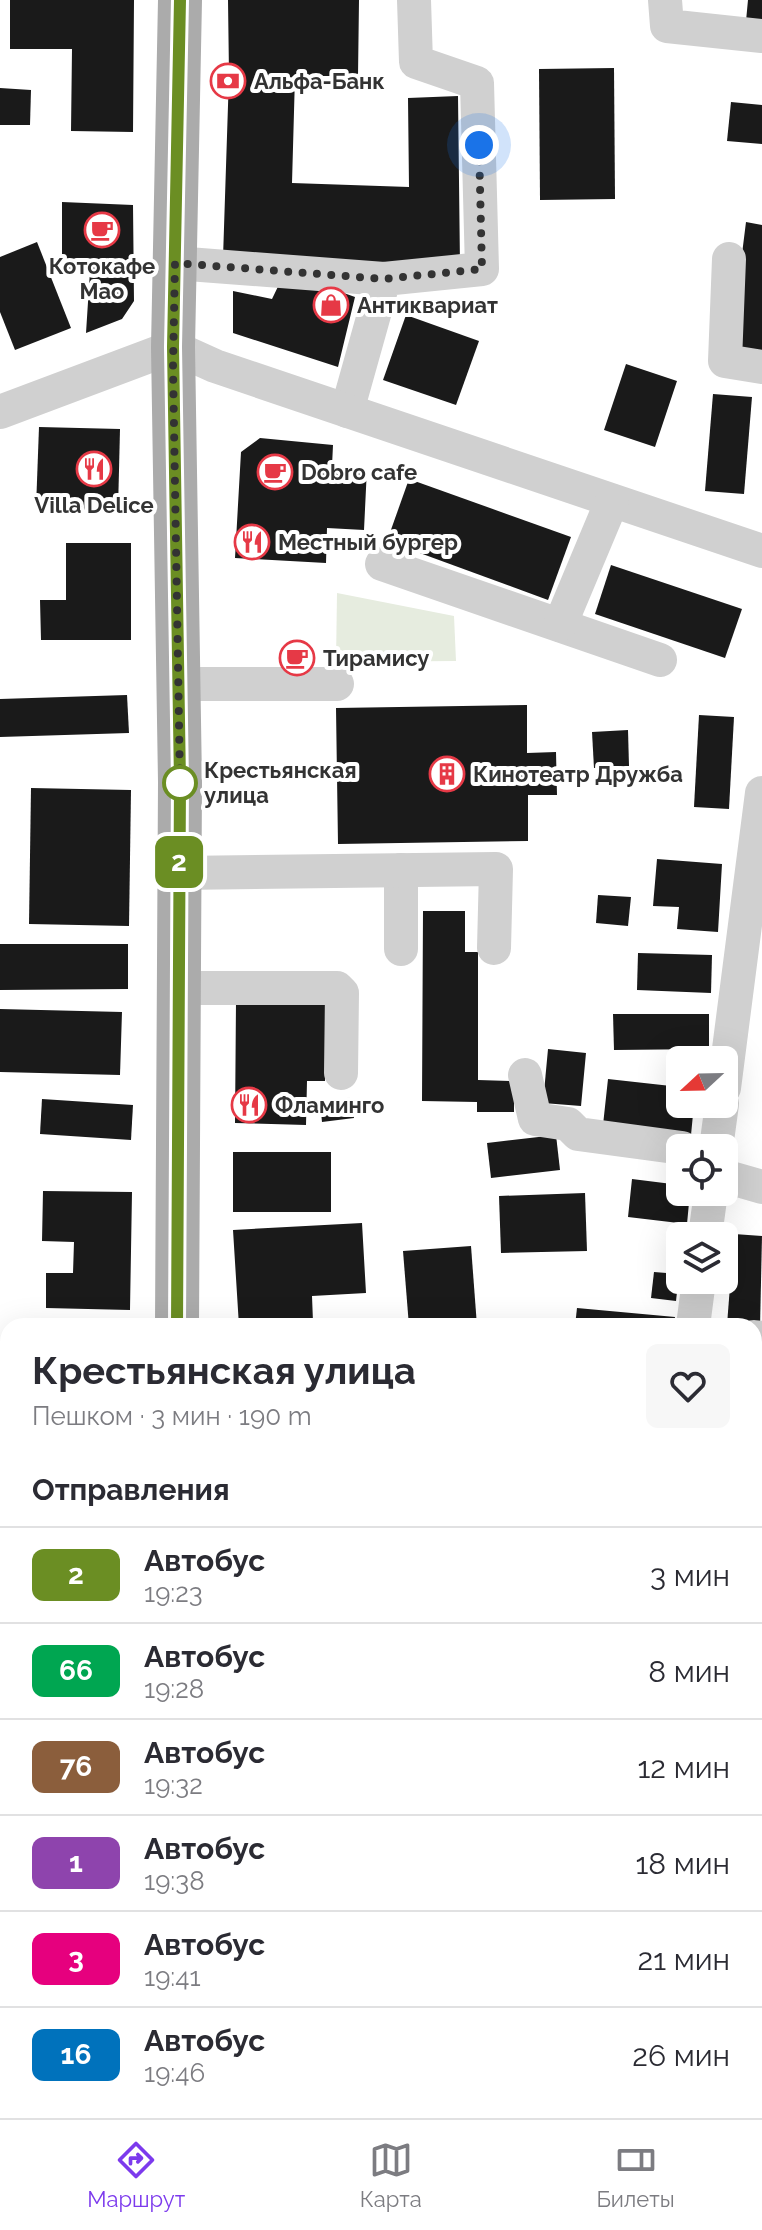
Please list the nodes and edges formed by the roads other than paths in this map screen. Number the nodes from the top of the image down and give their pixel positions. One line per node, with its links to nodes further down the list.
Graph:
1 (180, 0): 6 (main road)
2 (414, 0): 7 (street)
3 (665, 0): 4 (street)
4 (762, 36)
5 (729, 259): 9 (street)
6 (175, 263): 7 (street); 8 (main road)
7 (384, 279): 10 (street)
8 (173, 347): 10 (street); 11 (street); 17 (main road)
9 (762, 367)
10 (347, 411): 12 (street)
11 (0, 412)
12 (612, 501): 13 (street); 15 (street)
13 (762, 551)
14 (382, 564): 15 (street)
15 (560, 625): 16 (street)
16 (660, 660)
17 (178, 684): 18 (street); 21 (main road)
18 (337, 684)
19 (762, 793): 25 (street)
20 (401, 870): 21 (street); 22 (street); 23 (street)
21 (179, 873): 24 (main road)
22 (494, 948)
23 (401, 949)
24 (178, 988): 26 (street); 32 (main road)
25 (729, 1046)
26 (341, 1073)
27 (525, 1075): 28 (street)
28 (666, 1146)
29 (738, 1180): 30 (street)
30 (762, 1187)
31 (697, 1294): 33 (street)
32 (177, 1318)
33 (694, 1318)

